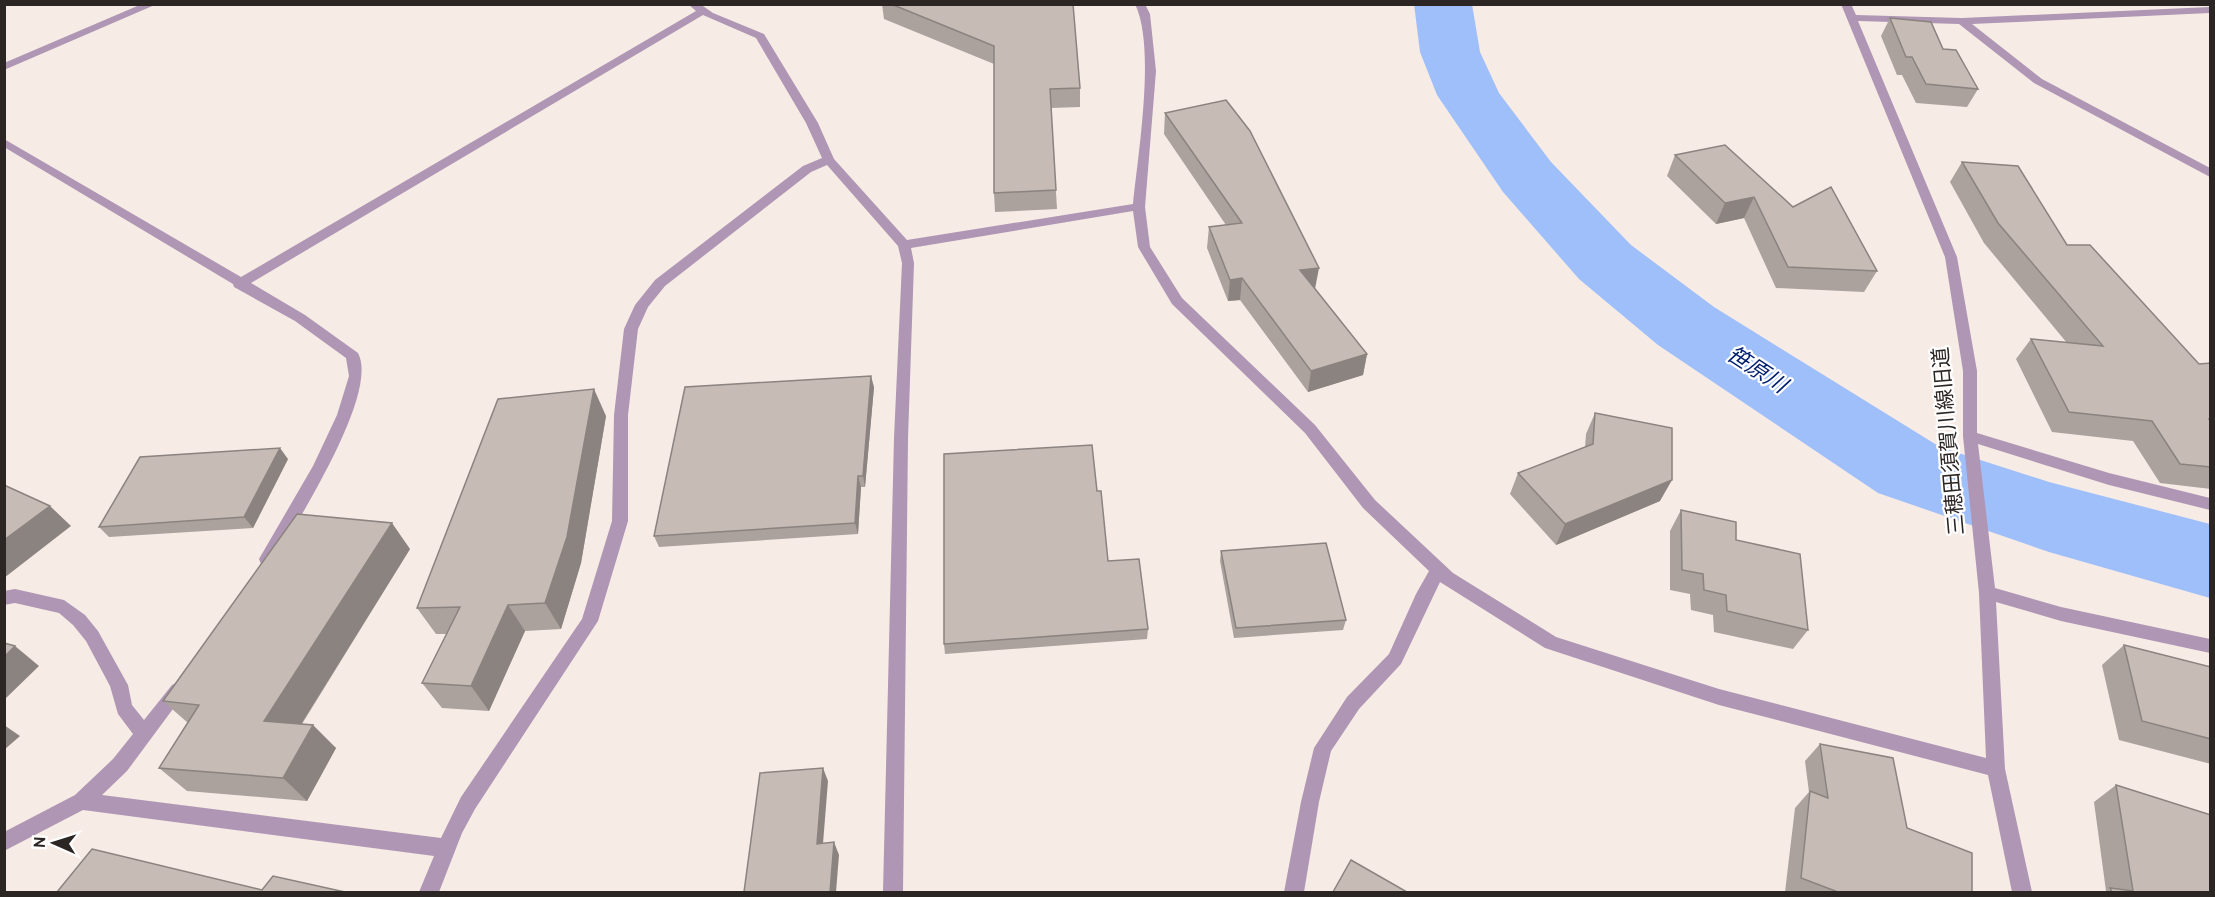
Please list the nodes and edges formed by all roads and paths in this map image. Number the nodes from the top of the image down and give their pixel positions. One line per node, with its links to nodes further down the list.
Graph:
1 (152, 4): 8 (street)
2 (1140, 4): 12 (street)
3 (1845, 4): 6 (street, 三穂田須賀川線旧道)
4 (698, 8): 10 (street); 14 (street)
5 (2211, 10): 7 (street)
6 (1850, 18): 7 (street); 15 (street, 三穂田須賀川線旧道)
7 (1962, 21): 11 (street)
8 (4, 67)
9 (4, 142): 14 (street)
10 (828, 160): 13 (street); 27 (street)
11 (2211, 173)
12 (1139, 207): 13 (street); 18 (street)
13 (904, 245): 29 (street)
14 (239, 284): 17 (street)
15 (1970, 436): 16 (street); 19 (street, 三穂田須賀川線旧道)
16 (2211, 504)
17 (262, 569)
18 (1438, 571): 24 (street); 30 (street)
19 (1987, 593): 21 (street); 24 (street, 三穂田須賀川線旧道)
20 (4, 597): 23 (street)
21 (2211, 646)
22 (185, 680): 23 (street)
23 (144, 732): 25 (street)
24 (1996, 769): 31 (street, 三穂田須賀川線旧道)
25 (82, 801): 26 (street); 27 (street)
26 (4, 842)
27 (446, 848): 28 (street)
28 (429, 892)
29 (893, 892)
30 (1294, 892)
31 (2022, 892)

